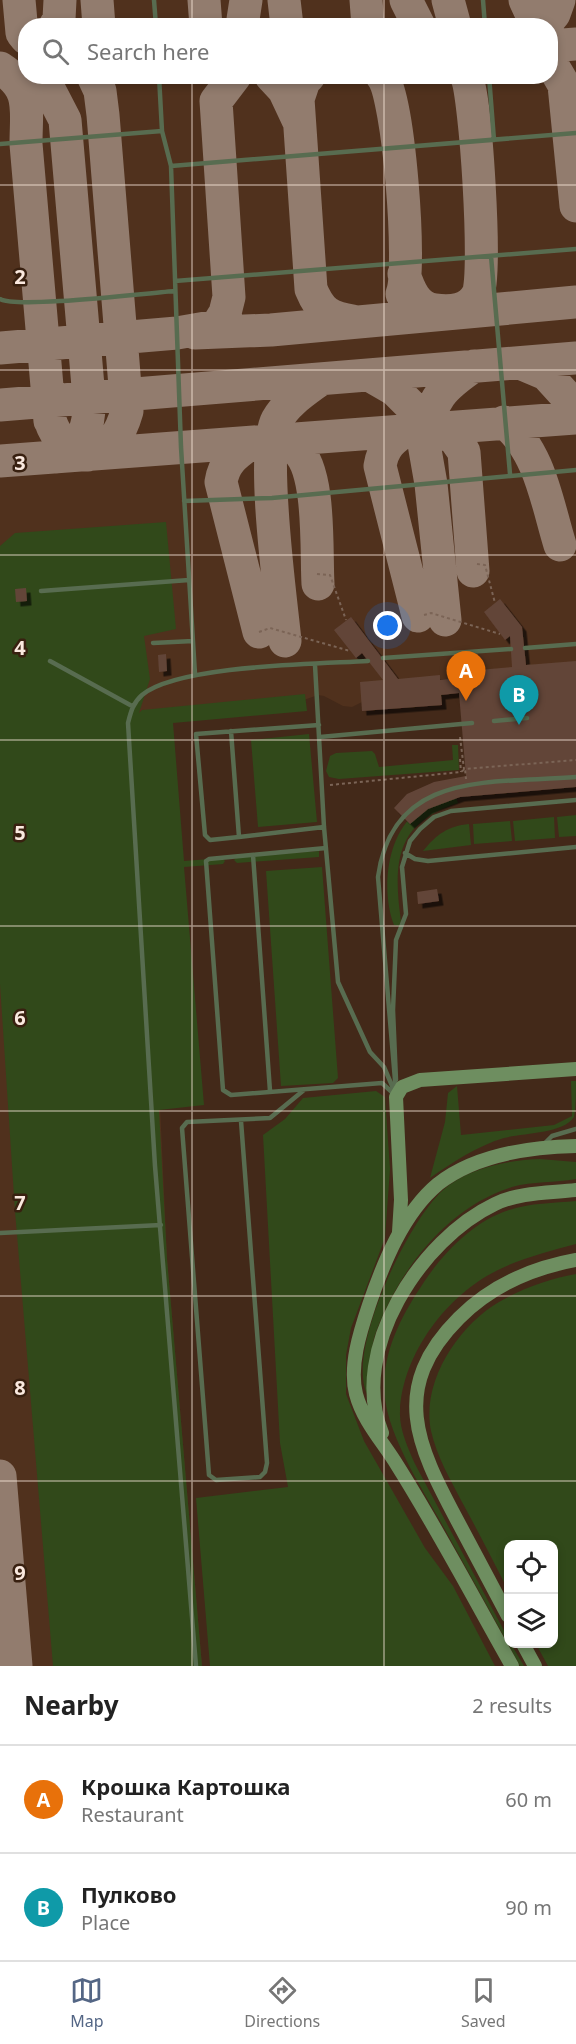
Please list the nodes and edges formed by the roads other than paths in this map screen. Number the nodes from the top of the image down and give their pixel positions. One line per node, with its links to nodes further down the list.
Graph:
1 (154, 0): 3 (lane)
2 (483, 0): 4 (lane)
3 (155, 18)
4 (484, 18)
5 (159, 84): 7 (lane)
6 (490, 84): 9 (lane)
7 (162, 132): 10 (lane); 11 (lane)
8 (576, 133): 9 (lane)
9 (494, 140): 11 (lane)
10 (0, 144)
11 (171, 166): 14 (lane)
12 (576, 249): 13 (lane)
13 (491, 256): 14 (lane); 18 (lane)
14 (175, 281): 15 (lane)
15 (176, 291): 16 (lane); 19 (lane)
16 (0, 299)
17 (576, 470): 18 (lane)
18 (510, 474): 19 (lane)
19 (184, 501): 20 (lane)
20 (189, 580): 21 (lane); 22 (lane)
21 (41, 591)
22 (193, 641): 23 (lane); 31 (lane)
23 (153, 643)
24 (576, 644): 25 (lane)
25 (525, 648)
26 (511, 649): 27 (lane)
27 (383, 658)
28 (50, 661): 32 (lane)
29 (368, 661): 30 (lane)
30 (315, 665): 31 (lane); 36 (lane)
31 (195, 674): 32 (lane)
32 (132, 706): 56 (lane)
33 (527, 718): 34 (lane)
34 (494, 721)
35 (472, 723): 38 (lane)
36 (319, 725): 37 (lane); 38 (lane)
37 (231, 731): 42 (lane); 42 (lane)
38 (320, 737): 41 (lane)
39 (576, 777): 50 (lane)
40 (576, 800): 45 (lane)
41 (324, 827): 42 (lane); 44 (lane)
42 (239, 837)
43 (576, 847): 45 (lane)
44 (326, 848): 46 (lane); 50 (lane)
45 (405, 853): 50 (lane)
46 (253, 855): 49 (lane); 49 (lane)
47 (576, 1069): 50 (street)
48 (304, 1090): 49 (lane); 50 (lane); 51 (lane)
49 (270, 1091)
50 (396, 1097): 58 (street)
51 (241, 1121): 51 (lane)
52 (576, 1130): 54 (lane)
53 (576, 1146): 54 (street)
54 (541, 1147): 58 (street)
55 (576, 1190): 60 (street)
56 (161, 1226): 57 (lane); 63 (lane)
57 (0, 1233)
58 (398, 1238): 60 (street)
59 (576, 1260): 61 (street)
60 (397, 1465): 64 (street)
61 (504, 1609)
62 (525, 1648): 65 (street)
63 (196, 1666)
64 (512, 1666)
65 (535, 1666)

